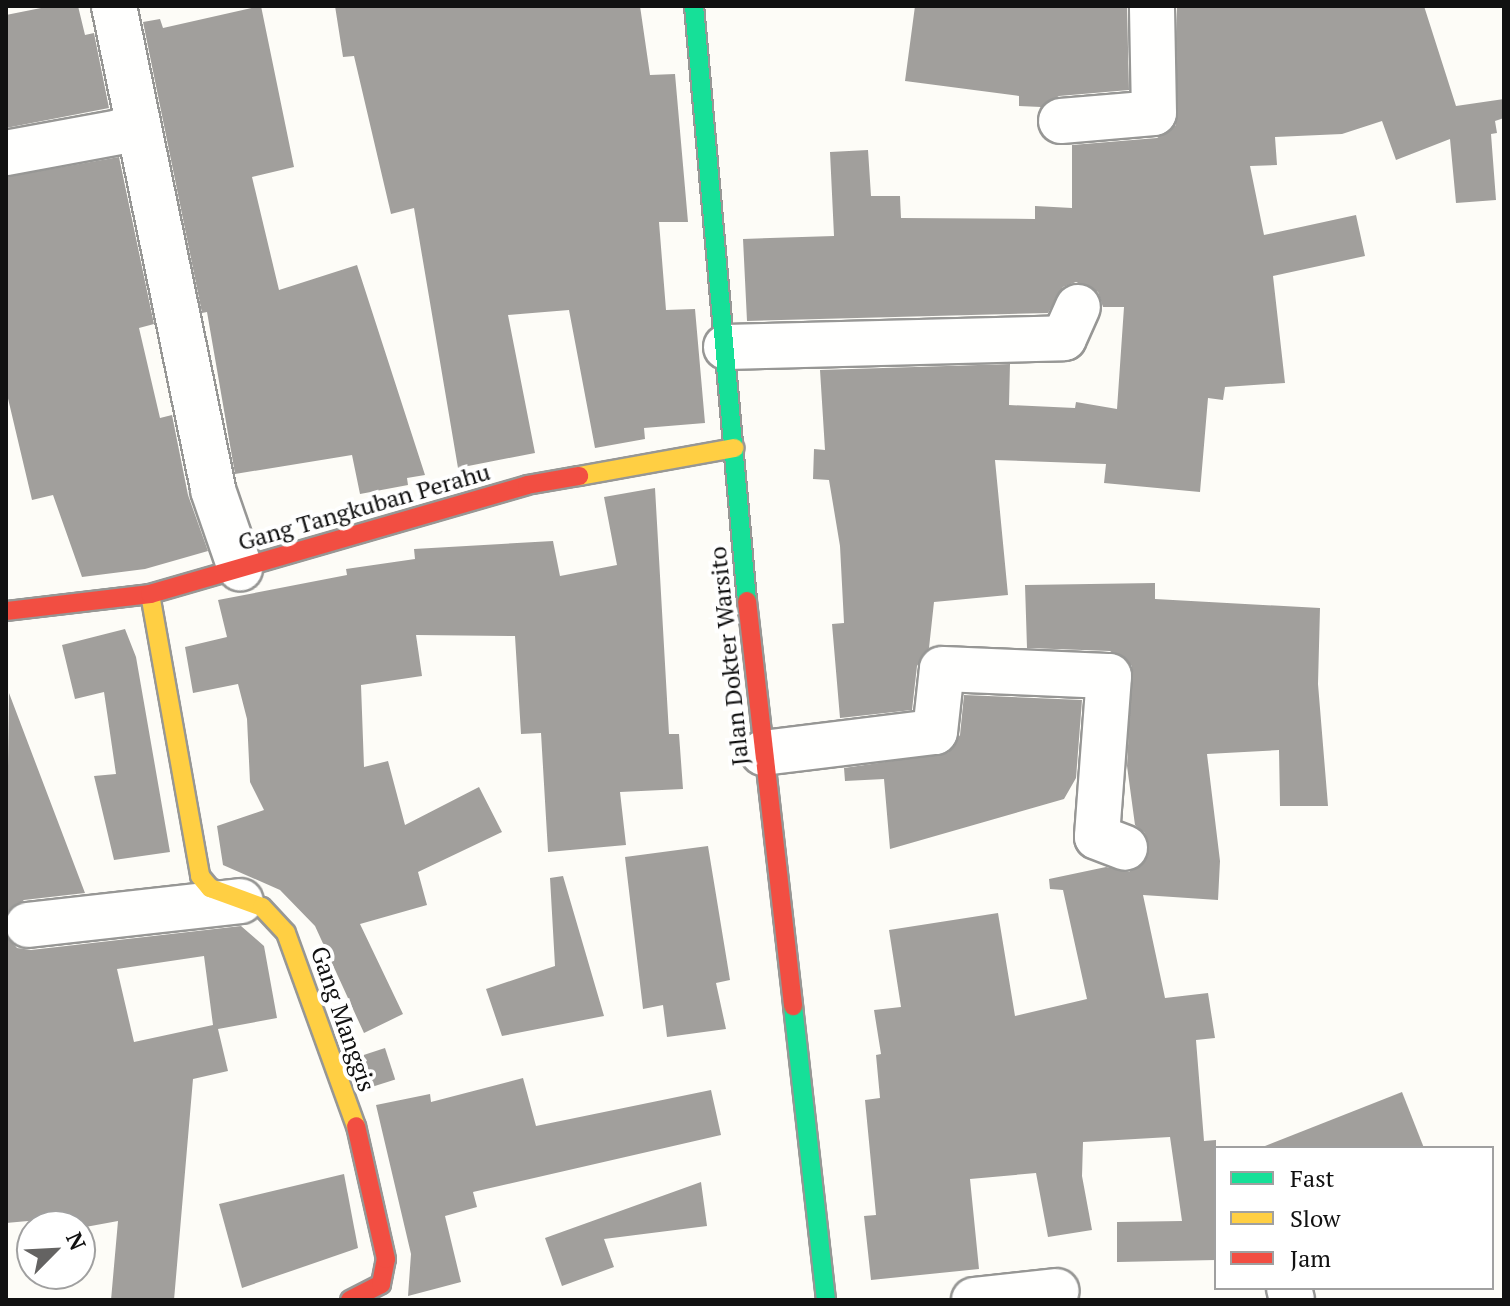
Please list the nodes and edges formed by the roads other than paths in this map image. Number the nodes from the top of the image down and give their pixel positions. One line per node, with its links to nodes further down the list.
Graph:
1 (114, 6): 5 (street)
2 (694, 6): 8 (street, Jalan Dokter Warsito)
3 (1152, 6): 4 (street)
4 (1061, 121)
5 (137, 123): 6 (street); 10 (street)
6 (6, 153)
7 (1078, 307): 8 (street)
8 (726, 347): 9 (street, Jalan Dokter Warsito)
9 (735, 448): 10 (street, Gang Tangkuban Perahu); 13 (street, Jalan Dokter Warsito)
10 (240, 568): 11 (street, Gang Tangkuban Perahu)
11 (150, 594): 12 (street, Gang Tangkuban Perahu); 15 (street, Gang Manggis)
12 (6, 611)
13 (763, 753): 14 (street); 19 (street, Jalan Dokter Warsito)
14 (1125, 848)
15 (241, 901): 16 (street); 18 (street, Gang Manggis)
16 (28, 925)
17 (1057, 1291): 20 (street)
18 (350, 1300)
19 (826, 1300)
20 (974, 1300)

